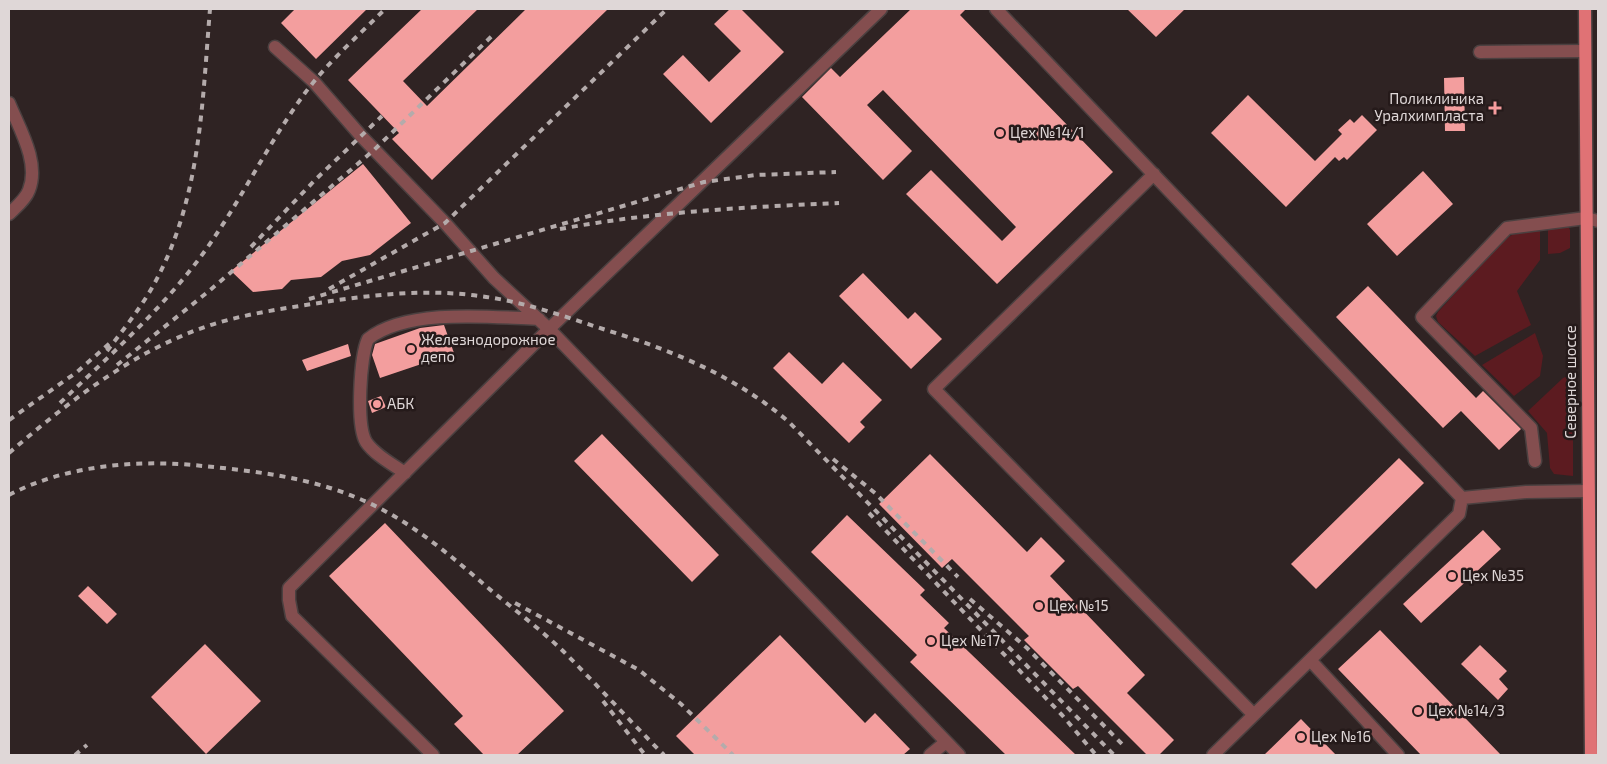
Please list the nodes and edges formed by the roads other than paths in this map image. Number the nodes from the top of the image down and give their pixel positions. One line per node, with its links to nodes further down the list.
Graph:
1 (880, 9): 12 (lane)
2 (996, 9): 8 (lane)
3 (1585, 9): 5 (main road, Северное шоссе)
4 (275, 48): 11 (lane)
5 (1585, 51): 6 (lane); 10 (main road, Северное шоссе)
6 (1480, 52)
7 (9, 103): 9 (lane)
8 (1154, 174): 16 (lane); 19 (lane)
9 (9, 214)
10 (1592, 220): 13 (lane); 15 (main road, Северное шоссе)
11 (539, 319): 12 (lane); 14 (lane)
12 (549, 329): 14 (lane); 20 (lane)
13 (1535, 461)
14 (405, 474): 21 (lane)
15 (1587, 491): 16 (lane); 18 (main road, Северное шоссе)
16 (1462, 498): 17 (lane)
17 (1311, 661): 19 (lane); 25 (lane)
18 (1594, 673): 26 (main road, Северное шоссе)
19 (1254, 715): 24 (lane)
20 (946, 742): 22 (lane); 23 (lane)
21 (433, 755)
22 (930, 755)
23 (959, 755)
24 (1212, 755)
25 (1398, 755)
26 (1591, 755)

